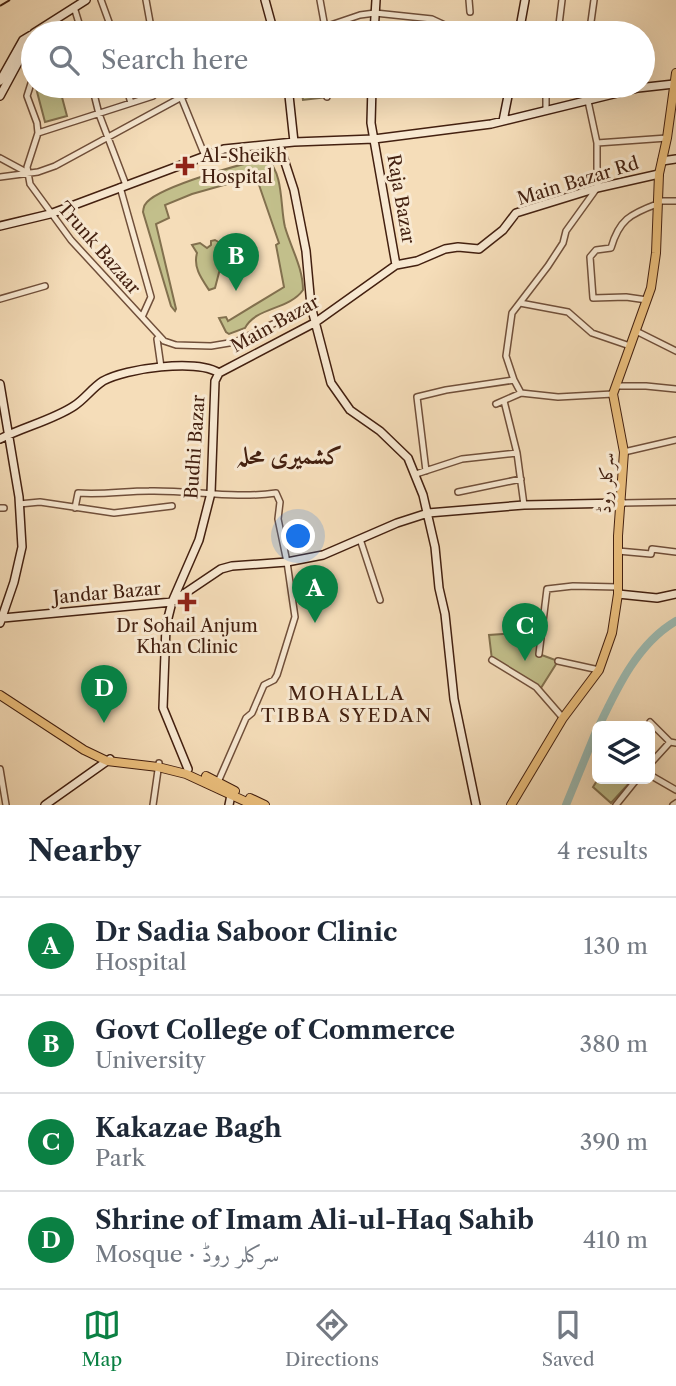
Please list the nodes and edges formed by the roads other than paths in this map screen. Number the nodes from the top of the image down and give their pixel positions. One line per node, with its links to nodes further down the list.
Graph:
1 (86, 0): 12 (street)
2 (92, 0): 12 (street)
3 (101, 0): 18 (street)
4 (146, 0): 19 (street)
5 (265, 0): 20 (street)
6 (320, 0): 21 (street)
7 (376, 0): 14 (street)
8 (469, 0): 13 (street)
9 (525, 0): 25 (street)
10 (562, 0): 26 (street)
11 (594, 0): 27 (street)
12 (75, 9): 15 (street); 16 (street); 17 (street)
13 (470, 12)
14 (375, 13): 22 (street); 23 (street); 24 (street)
15 (54, 21)
16 (58, 21)
17 (78, 21)
18 (109, 21)
19 (150, 21)
20 (271, 21)
21 (324, 21)
22 (346, 21)
23 (375, 21)
24 (436, 21)
25 (521, 21)
26 (559, 21)
27 (589, 21)
28 (21, 44): 31 (street)
29 (21, 57): 34 (street)
30 (676, 73): 32 (main road)
31 (0, 81)
32 (674, 84): 33 (street); 53 (main road)
33 (655, 86)
34 (0, 96)
35 (28, 98): 51 (street)
36 (95, 98): 49 (street)
37 (130, 98): 47 (street)
38 (147, 98): 47 (street)
39 (179, 98): 52 (street)
40 (181, 98): 58 (street)
41 (289, 98): 55 (street)
42 (372, 98): 54 (street, Raja Bazar)
43 (508, 98): 50 (street)
44 (546, 98): 48 (street)
45 (600, 98): 46 (street)
46 (589, 101): 48 (street); 56 (street)
47 (131, 103): 49 (street)
48 (545, 111): 50 (street)
49 (99, 114): 51 (street); 52 (street)
50 (503, 121): 54 (street)
51 (38, 133): 62 (street)
52 (107, 138): 62 (street); 65 (street)
53 (667, 138): 56 (street); 61 (main road)
54 (374, 139): 55 (street); 71 (street, Raja Bazar)
55 (294, 142): 57 (street)
56 (597, 143): 66 (street)
57 (279, 144): 58 (street); 76 (street)
58 (205, 156): 65 (street)
59 (0, 158): 62 (street)
60 (676, 159): 61 (street)
61 (662, 160): 63 (main road)
62 (26, 173): 64 (street); 69 (street, Trunk Bazaar)
63 (659, 174): 66 (street, Main Bazar Rd); 68 (main road)
64 (0, 177)
65 (123, 186): 69 (street); 77 (street)
66 (597, 188): 71 (street, Main Bazar Rd); 75 (street)
67 (676, 201): 68 (street)
68 (657, 202): 74 (main road); 74 (street)
69 (50, 214): 70 (street); 77 (street, Trunk Bazaar)
70 (0, 226)
71 (396, 265): 78 (street, Main Bazar)
72 (45, 286): 73 (street)
73 (0, 299)
74 (647, 300): 79 (main road)
75 (520, 303): 81 (street); 85 (street)
76 (311, 306): 78 (street); 80 (street)
77 (142, 317): 80 (street, Trunk Bazaar)
78 (316, 322): 84 (street, Main Bazar); 98 (street)
79 (636, 331): 81 (main road); 82 (street)
80 (159, 337): 83 (street)
81 (630, 346): 88 (main road)
82 (676, 351)
83 (161, 367): 84 (street, Main Bazar); 93 (street, Main Bazar)
84 (219, 373): 101 (street, Budhi Bazar)
85 (514, 380): 89 (street); 97 (street)
86 (0, 384): 92 (street)
87 (676, 389): 88 (street)
88 (615, 390): 89 (street); 95 (main road, سرکلر روڈ)
89 (521, 393): 90 (street)
90 (504, 401): 91 (street); 96 (street)
91 (496, 404)
92 (2, 413): 93 (street)
93 (3, 437): 104 (street)
94 (676, 440): 95 (street)
95 (624, 452): 103 (main road, سرکلر روڈ)
96 (517, 453): 97 (street); 99 (street)
97 (426, 471): 98 (street)
98 (416, 474): 108 (street)
99 (521, 479): 100 (street); 105 (street)
100 (458, 492)
101 (211, 493): 107 (street); 112 (street); 118 (street, Budhi Bazar)
102 (676, 502): 103 (street)
103 (622, 503): 105 (street, Jandar Bazar); 110 (main road, سرکلر روڈ)
104 (19, 504): 107 (street); 116 (street)
105 (524, 505): 108 (street, Jandar Bazar)
106 (172, 506): 107 (street)
107 (75, 508)
108 (428, 513): 109 (street, Jandar Bazar); 146 (street)
109 (360, 539): 112 (street, Jandar Bazar); 117 (street)
110 (618, 551): 111 (street); 113 (main road, سرکلر روڈ)
111 (676, 552)
112 (287, 562): 118 (street, Jandar Bazar); 134 (street)
113 (618, 590): 115 (street); 120 (street); 123 (main road, سرکلر روڈ)
114 (0, 594): 116 (street)
115 (676, 594)
116 (9, 597): 119 (street)
117 (380, 600)
118 (172, 603): 119 (street, Jandar Bazar); 132 (street, Budhi Bazar)
119 (2, 621)
120 (539, 654)
121 (492, 660): 125 (street)
122 (558, 661): 123 (street)
123 (599, 670): 125 (main road, سرکلر روڈ)
124 (1, 698): 128 (main road)
125 (563, 718): 147 (main road, سرکلر روڈ)
126 (655, 726): 127 (street)
127 (673, 742): 129 (street)
128 (106, 759): 130 (main road); 141 (street)
129 (655, 759)
130 (158, 765): 132 (main road); 138 (main road); 142 (street)
131 (0, 769): 136 (street)
132 (188, 769): 134 (main road)
133 (655, 778): 137 (street)
134 (218, 782): 138 (main road)
135 (634, 784): 139 (street)
136 (1, 786): 140 (street)
137 (676, 790)
138 (231, 792): 143 (street); 144 (main road); 145 (main road)
139 (620, 804)
140 (6, 805)
141 (45, 805)
142 (152, 805)
143 (229, 805)
144 (253, 805)
145 (265, 805)
146 (476, 805)
147 (508, 805)

